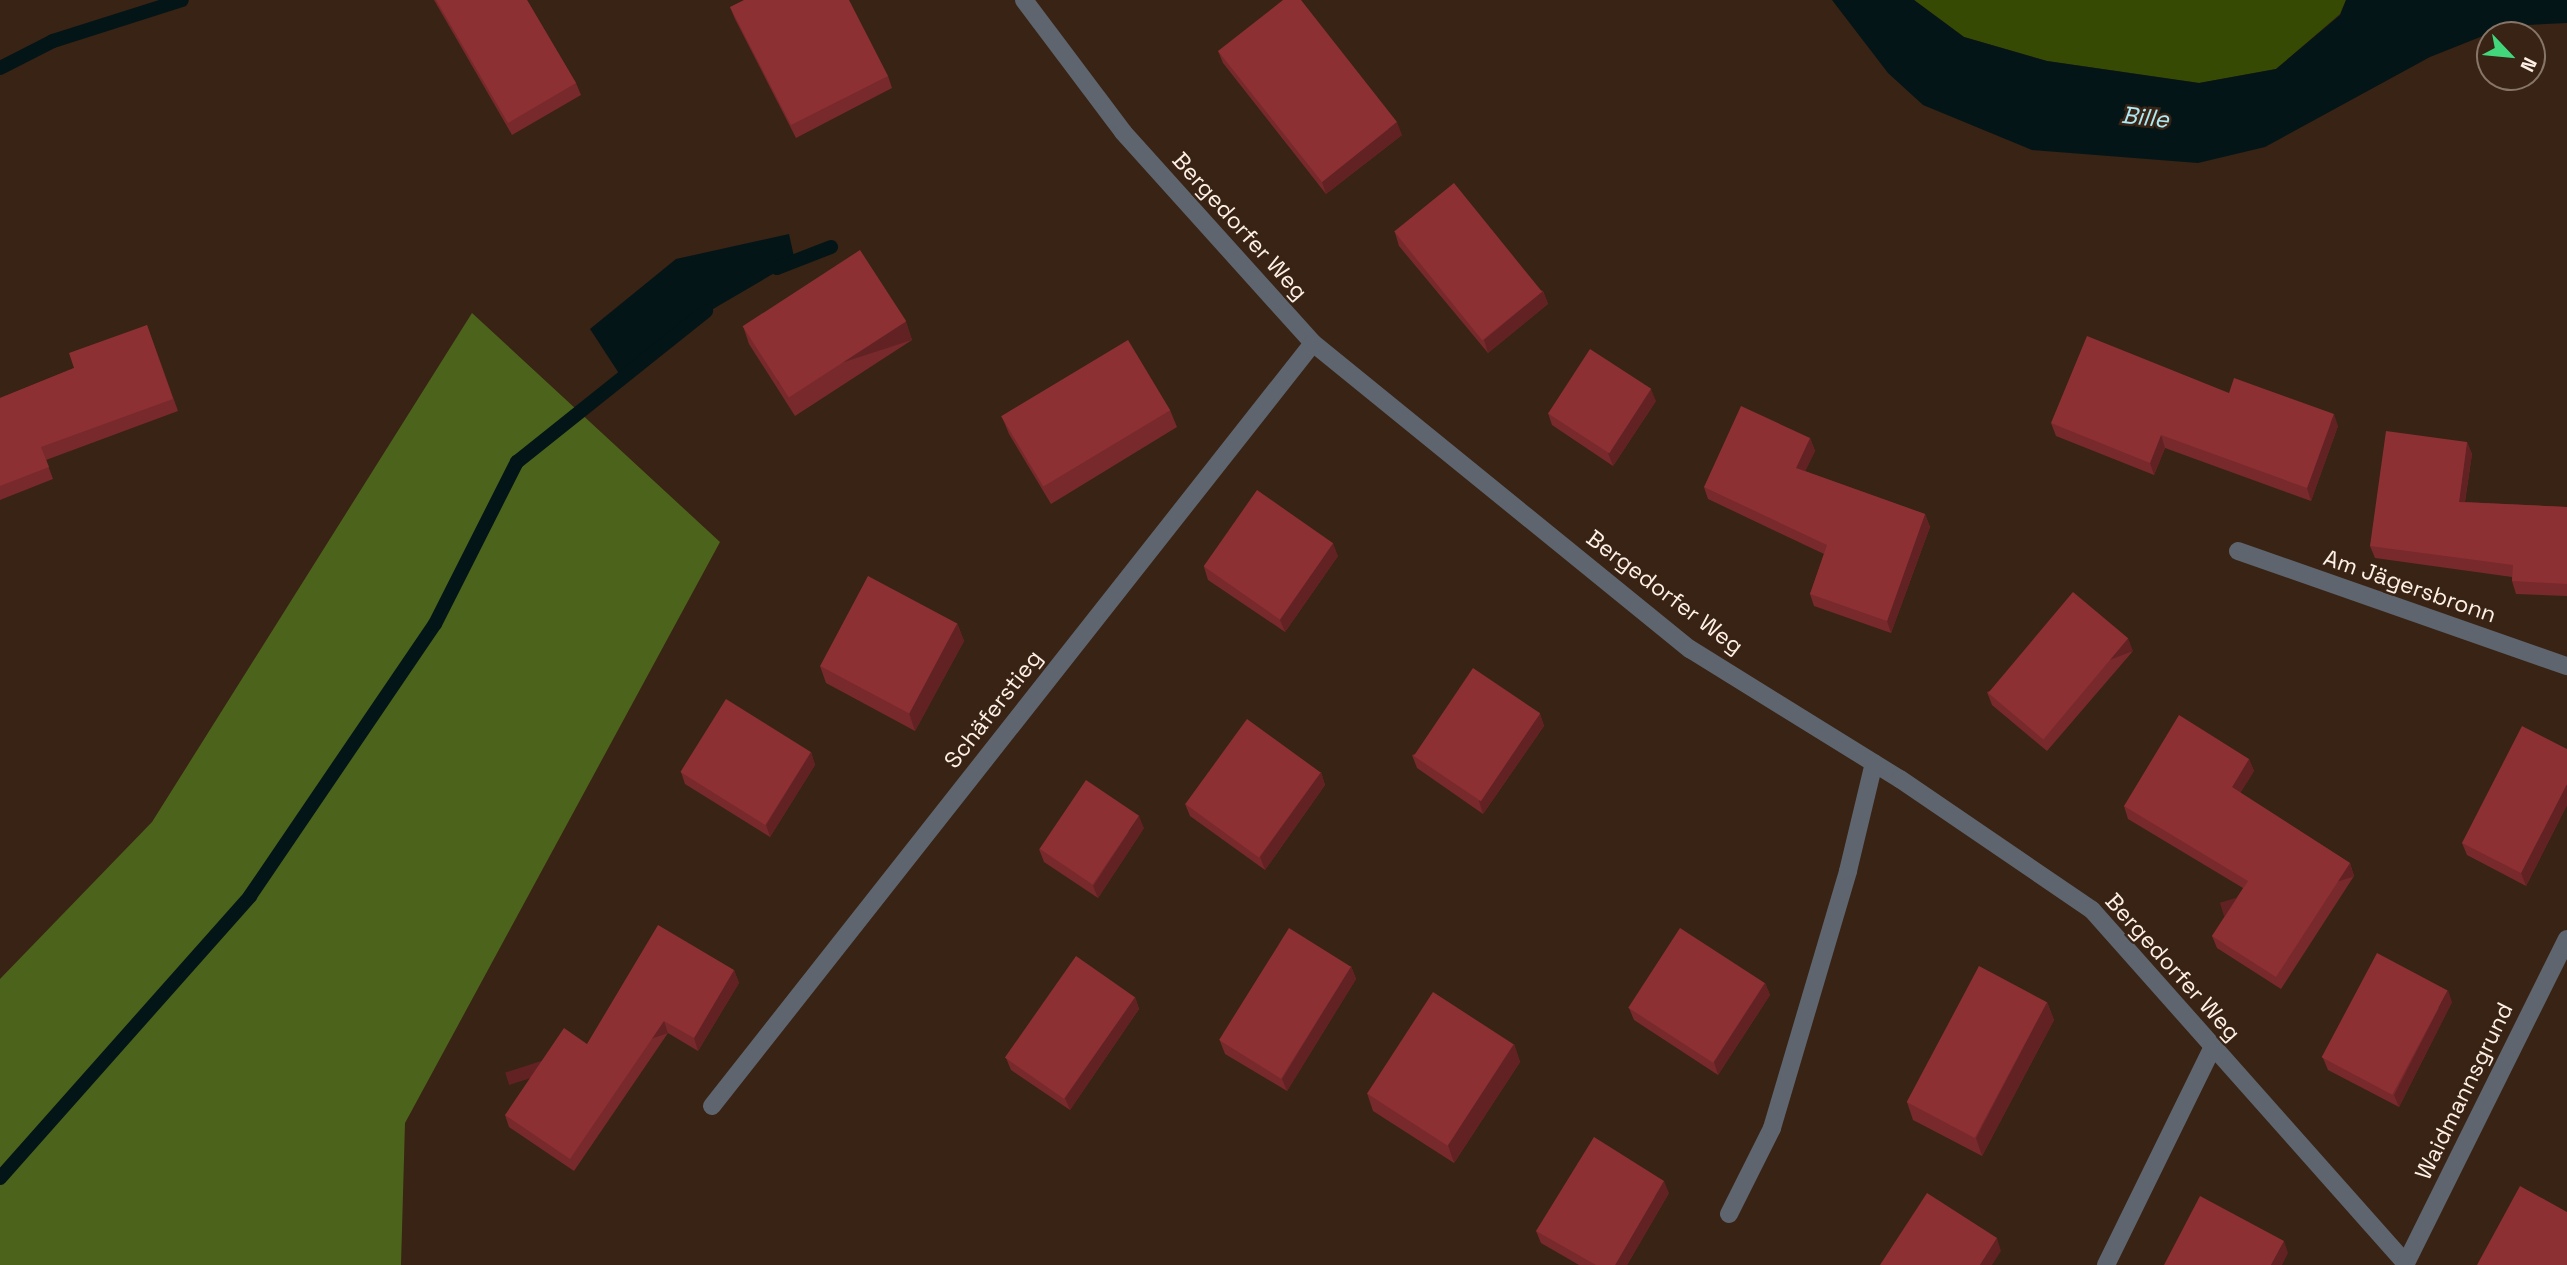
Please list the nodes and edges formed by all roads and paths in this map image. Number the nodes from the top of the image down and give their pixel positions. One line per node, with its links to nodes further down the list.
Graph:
1 (1024, 0): 2 (street, Bergedorfer Weg)
2 (1312, 343): 5 (street, Bergedorfer Weg); 8 (street, Schäferstieg)
3 (2238, 551): 4 (street, Am Jägersbronn)
4 (2567, 666)
5 (1874, 763): 7 (street, Bergedorfer Weg); 9 (street)
6 (2567, 939): 11 (street, Waidmannsgrund)
7 (2213, 1047): 10 (street); 11 (street, Bergedorfer Weg)
8 (712, 1106)
9 (1729, 1214)
10 (2106, 1265)
11 (2406, 1265)

